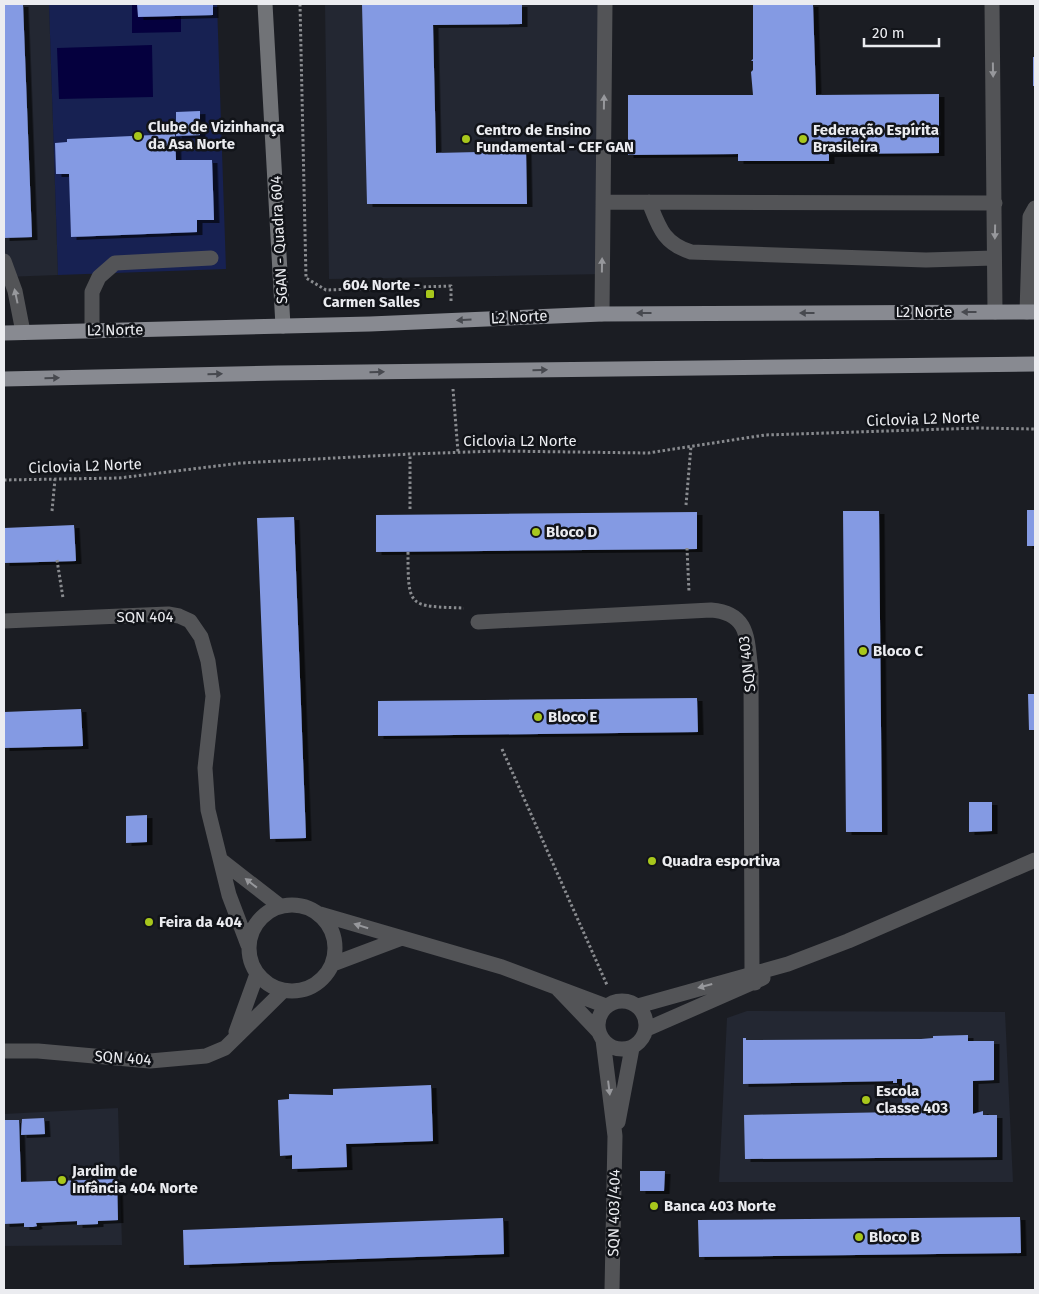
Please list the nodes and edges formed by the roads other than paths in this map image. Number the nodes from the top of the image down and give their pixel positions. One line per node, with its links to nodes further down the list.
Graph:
1 (265, 4): 15 (street, SGAN - Quadra 604)
2 (606, 4): 4 (street, one-way to 2)
3 (992, 4): 6 (street, one-way to 6)
4 (603, 202): 5 (street); 14 (street, one-way to 4)
5 (648, 202): 6 (street); 10 (street)
6 (995, 203): 10 (street, one-way to 10)
7 (1035, 208): 8 (street)
8 (1032, 237): 13 (street)
9 (211, 258): 16 (street)
10 (994, 258): 12 (street)
11 (5, 267): 17 (street, one-way to 11)
12 (995, 312): 13 (main road, L2 Norte); 14 (main road, L2 Norte, one-way to 14)
13 (1031, 312)
14 (602, 314): 15 (main road, L2 Norte, one-way to 15)
15 (283, 326): 16 (main road, L2 Norte)
16 (92, 330): 17 (main road, L2 Norte)
17 (22, 332): 18 (main road, L2 Norte)
18 (4, 333)
19 (1035, 364): 20 (main road, one-way to 19)
20 (4, 379)
21 (4, 622): 23 (street, SQN 404)
22 (478, 622): 31 (street, SQN 403)
23 (222, 860): 25 (street, one-way to 23); 28 (street, SQN 404)
24 (1034, 864): 31 (street)
25 (280, 906): 26 (street); 28 (street)
26 (320, 914): 27 (street, one-way to 26); 29 (street)
27 (402, 938): 29 (street); 32 (street)
28 (248, 945): 30 (street)
29 (333, 964): 33 (street)
30 (257, 974): 33 (street); 38 (street, SQN 404)
31 (754, 978): 35 (street, one-way to 35); 36 (street)
32 (553, 985): 34 (street); 37 (street)
33 (283, 991): 38 (street, SQN 404)
34 (610, 1004): 35 (street); 37 (street)
35 (638, 1006): 36 (street)
36 (647, 1029): 39 (street)
37 (601, 1035): 39 (street); 41 (street, SQN 403/404, one-way to 41)
38 (234, 1036): 40 (street, SQN 404)
39 (632, 1048): 41 (street, SQN 403/404)
40 (4, 1051)
41 (615, 1136): 42 (street, SQN 403/404)
42 (612, 1290)

